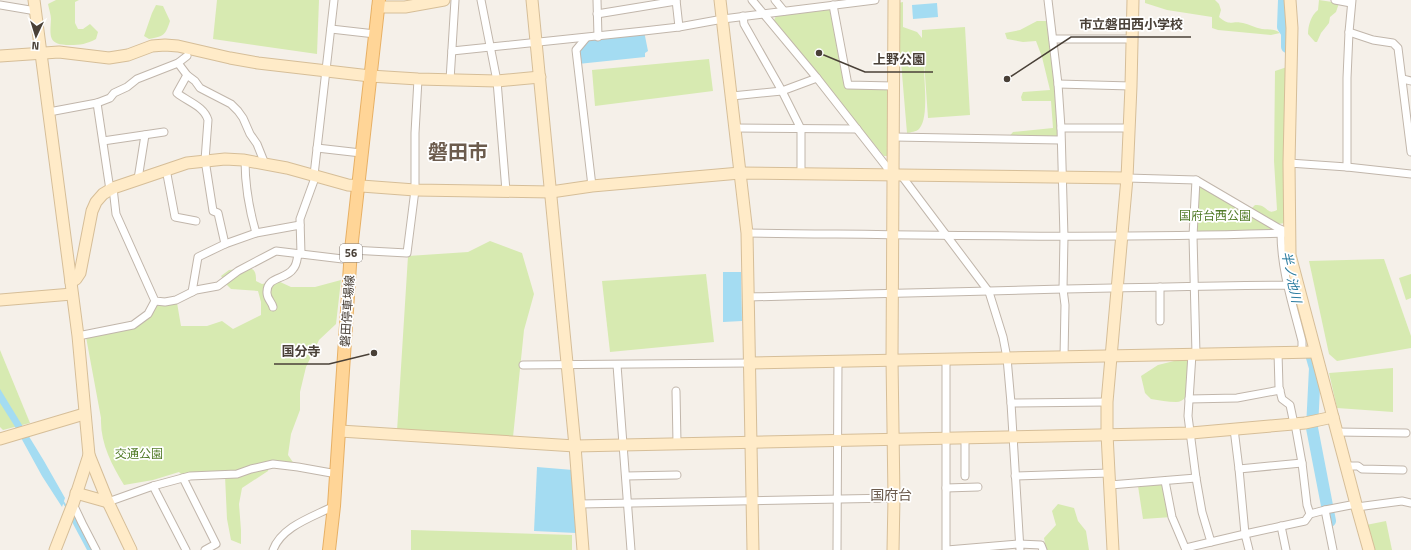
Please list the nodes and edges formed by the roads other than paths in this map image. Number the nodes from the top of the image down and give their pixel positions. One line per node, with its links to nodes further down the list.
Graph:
1 (334, 0): 30 (street)
2 (444, 0): 18 (street)
3 (455, 0): 39 (street)
4 (481, 0): 38 (street)
5 (532, 0): 37 (street)
6 (597, 0): 25 (street)
7 (676, 0): 25 (street); 29 (street)
8 (720, 0): 28 (street)
9 (752, 0): 26 (street)
10 (775, 0): 24 (street)
11 (875, 0): 23 (street)
12 (894, 0): 55 (street)
13 (1048, 0): 35 (street)
14 (1133, 0): 36 (street)
15 (1290, 0): 76 (street)
16 (1335, 0): 17 (street)
17 (1352, 1): 31 (street)
18 (412, 3): 19 (street)
19 (378, 4): 32 (main road, 磐田停車場線 / 56)
20 (819, 4): 23 (street); 24 (street)
21 (0, 5): 22 (street)
22 (35, 5): 40 (street)
23 (833, 5): 55 (street)
24 (784, 11): 26 (street)
25 (597, 14): 33 (street)
26 (764, 14): 27 (street); 48 (street)
27 (743, 16): 28 (street); 57 (street)
28 (723, 18): 29 (street); 58 (street)
29 (679, 27): 33 (street)
30 (331, 29): 32 (street); 44 (street)
31 (1349, 32): 51 (street); 78 (street)
32 (375, 34): 46 (main road, 磐田停車場線 / 56)
33 (598, 37): 34 (street)
34 (586, 38): 37 (street); 90 (street)
35 (1053, 39): 36 (street); 54 (street)
36 (1132, 39): 56 (street)
37 (536, 42): 38 (street); 47 (street)
38 (490, 47): 39 (street); 52 (street)
39 (452, 51): 50 (street)
40 (41, 52): 41 (street); 44 (street); 60 (street)
41 (0, 56)
42 (187, 56): 43 (street)
43 (178, 63): 45 (street); 59 (street)
44 (326, 70): 46 (street); 71 (street)
45 (187, 75): 74 (street); 77 (street)
46 (370, 76): 49 (street); 73 (main road, 磐田停車場線 / 56)
47 (540, 77): 52 (street); 94 (street)
48 (817, 78): 57 (street); 65 (street)
49 (418, 79): 50 (street); 92 (street)
50 (450, 80): 52 (street)
51 (1403, 80): 53 (street); 72 (street)
52 (497, 81): 93 (street)
53 (1411, 81)
54 (1058, 84): 56 (street); 62 (street)
55 (893, 86): 68 (street)
56 (1131, 86): 63 (street)
57 (782, 91): 58 (street); 64 (street)
58 (732, 96): 61 (street)
59 (97, 103): 60 (street); 70 (street)
60 (49, 112): 108 (street)
61 (735, 128): 64 (street); 80 (street)
62 (1061, 128): 63 (street); 69 (street)
63 (1129, 128): 86 (street)
64 (801, 129): 65 (street); 81 (street)
65 (857, 129): 84 (street)
66 (164, 132): 67 (street)
67 (145, 135): 70 (street); 87 (street)
68 (894, 137): 69 (street); 84 (street)
69 (1060, 140): 85 (street)
70 (103, 141): 91 (street)
71 (317, 148): 73 (street); 83 (street)
72 (1411, 152)
73 (362, 153): 89 (main road, 磐田停車場線 / 56)
74 (205, 160): 75 (street); 79 (street); 105 (street)
75 (245, 160): 77 (street); 97 (street)
76 (1289, 163): 78 (street); 99 (street)
77 (266, 164): 83 (street)
78 (1347, 167): 82 (street)
79 (166, 169): 87 (street); 95 (street)
80 (740, 173): 81 (street); 90 (street); 98 (street)
81 (801, 174): 84 (street)
82 (1411, 174)
83 (315, 175): 89 (street); 96 (street)
84 (897, 175): 85 (street); 100 (street); 101 (street)
85 (1062, 176): 86 (street); 104 (street)
86 (1127, 178): 88 (street); 102 (street)
87 (138, 179): 91 (street)
88 (1196, 180): 99 (street); 103 (street)
89 (358, 186): 92 (street); 107 (main road, 磐田停車場線 / 56)
90 (592, 186): 94 (street)
91 (112, 189): 108 (street); 120 (street)
92 (414, 190): 93 (street); 107 (street)
93 (506, 191): 94 (street)
94 (551, 192): 137 (street)
95 (196, 221)
96 (300, 225): 97 (street); 106 (street)
97 (256, 233): 105 (street)
98 (747, 233): 100 (street); 118 (street)
99 (1285, 233): 103 (street); 109 (street)
100 (893, 235): 101 (street); 116 (street)
101 (948, 236): 104 (street); 115 (street)
102 (1121, 236): 103 (street); 104 (street); 111 (street)
103 (1193, 236): 110 (street)
104 (1064, 237): 113 (street)
105 (225, 244): 114 (street)
106 (300, 254): 107 (street); 114 (street); 121 (street)
107 (351, 255): 147 (main road, 磐田停車場線 / 56)
108 (71, 282): 117 (street)
109 (1292, 285): 110 (street); 124 (street); 125 (street)
110 (1194, 287): 112 (street); 127 (street)
111 (1117, 288): 112 (street); 113 (street); 128 (street)
112 (1160, 288): 122 (street)
113 (1063, 289): 115 (street); 129 (street)
114 (192, 292): 120 (street)
115 (989, 292): 116 (street); 130 (street)
116 (893, 293): 118 (street); 132 (street)
117 (72, 294): 119 (street); 123 (street)
118 (749, 297): 134 (street)
119 (0, 300)
120 (155, 301): 123 (street)
121 (273, 308)
122 (1160, 321)
123 (78, 336): 143 (street)
124 (1298, 352): 125 (street); 126 (street)
125 (1315, 352): 144 (street)
126 (1278, 353): 127 (street); 138 (street)
127 (1194, 354): 128 (street); 140 (street)
128 (1110, 356): 129 (street); 141 (street)
129 (1064, 357): 130 (street)
130 (1007, 358): 131 (street); 142 (street)
131 (946, 359): 132 (street); 155 (street)
132 (892, 360): 133 (street); 156 (street)
133 (838, 361): 134 (street); 157 (street)
134 (749, 363): 135 (street); 158 (street)
135 (617, 364): 137 (street); 160 (street)
136 (523, 365): 137 (street)
137 (567, 365): 161 (street)
138 (1280, 390): 140 (street); 145 (street)
139 (676, 391): 159 (street)
140 (1188, 399): 149 (street)
141 (1107, 402): 142 (street); 151 (street)
142 (1011, 403): 152 (street)
143 (84, 414): 154 (street); 162 (street)
144 (1333, 416): 145 (street); 148 (street)
145 (1295, 424): 146 (street); 163 (street)
146 (1234, 429): 149 (street); 165 (street)
147 (340, 432): 161 (street); 168 (main road, 磐田停車場線 / 56)
148 (1337, 432): 150 (street); 164 (street)
149 (1191, 433): 151 (street); 174 (street)
150 (1406, 433)
151 (1107, 434): 152 (street); 167 (street)
152 (1012, 436): 153 (street); 172 (street)
153 (965, 437): 155 (street); 171 (street)
154 (4, 438)
155 (946, 438): 156 (street); 179 (street)
156 (893, 439): 157 (street); 180 (street)
157 (837, 440): 158 (street); 181 (street)
158 (752, 442): 159 (street); 183 (street)
159 (677, 443): 160 (street)
160 (623, 444): 161 (street); 170 (street)
161 (575, 446): 187 (street)
162 (89, 455): 182 (street); 184 (street)
163 (1302, 463): 165 (street); 191 (street)
164 (1346, 466): 166 (street); 189 (street)
165 (1239, 469): 193 (street)
166 (1403, 470)
167 (1110, 473): 172 (street); 176 (street)
168 (337, 474): 173 (street); 188 (main road, 磐田停車場線 / 56)
169 (677, 475): 170 (street)
170 (626, 476): 186 (street)
171 (965, 476)
172 (1015, 476): 195 (street)
173 (183, 478): 177 (street); 201 (street)
174 (1196, 478): 175 (street); 194 (street)
175 (1165, 481): 176 (street); 196 (street)
176 (1110, 485): 211 (street)
177 (153, 486): 184 (street); 200 (street)
178 (978, 487): 179 (street)
179 (946, 488): 209 (street)
180 (894, 498): 181 (street); 208 (street)
181 (837, 499): 183 (street); 207 (street)
182 (74, 501): 184 (street); 197 (street); 198 (street)
183 (753, 501): 186 (street); 206 (street)
184 (108, 502): 199 (street)
185 (1411, 502): 189 (street)
186 (628, 503): 187 (street); 205 (street)
187 (580, 504): 204 (street)
188 (334, 506): 202 (street); 203 (main road, 磐田停車場線 / 56)
189 (1356, 506): 190 (street); 215 (street)
190 (1325, 510): 191 (street); 214 (street)
191 (1310, 514): 192 (street)
192 (1281, 526): 193 (street); 213 (street)
193 (1245, 534): 194 (street); 212 (street)
194 (1211, 542): 196 (street)
195 (1020, 547): 209 (street); 210 (street)
196 (1186, 549)
197 (56, 550)
198 (96, 550)
199 (132, 550)
200 (186, 550)
201 (205, 550)
202 (273, 550)
203 (329, 550)
204 (583, 550)
205 (631, 550)
206 (753, 550)
207 (837, 550)
208 (893, 550)
209 (947, 550)
210 (1043, 550)
211 (1113, 550)
212 (1249, 550)
213 (1286, 550)
214 (1333, 550)
215 (1369, 550)

